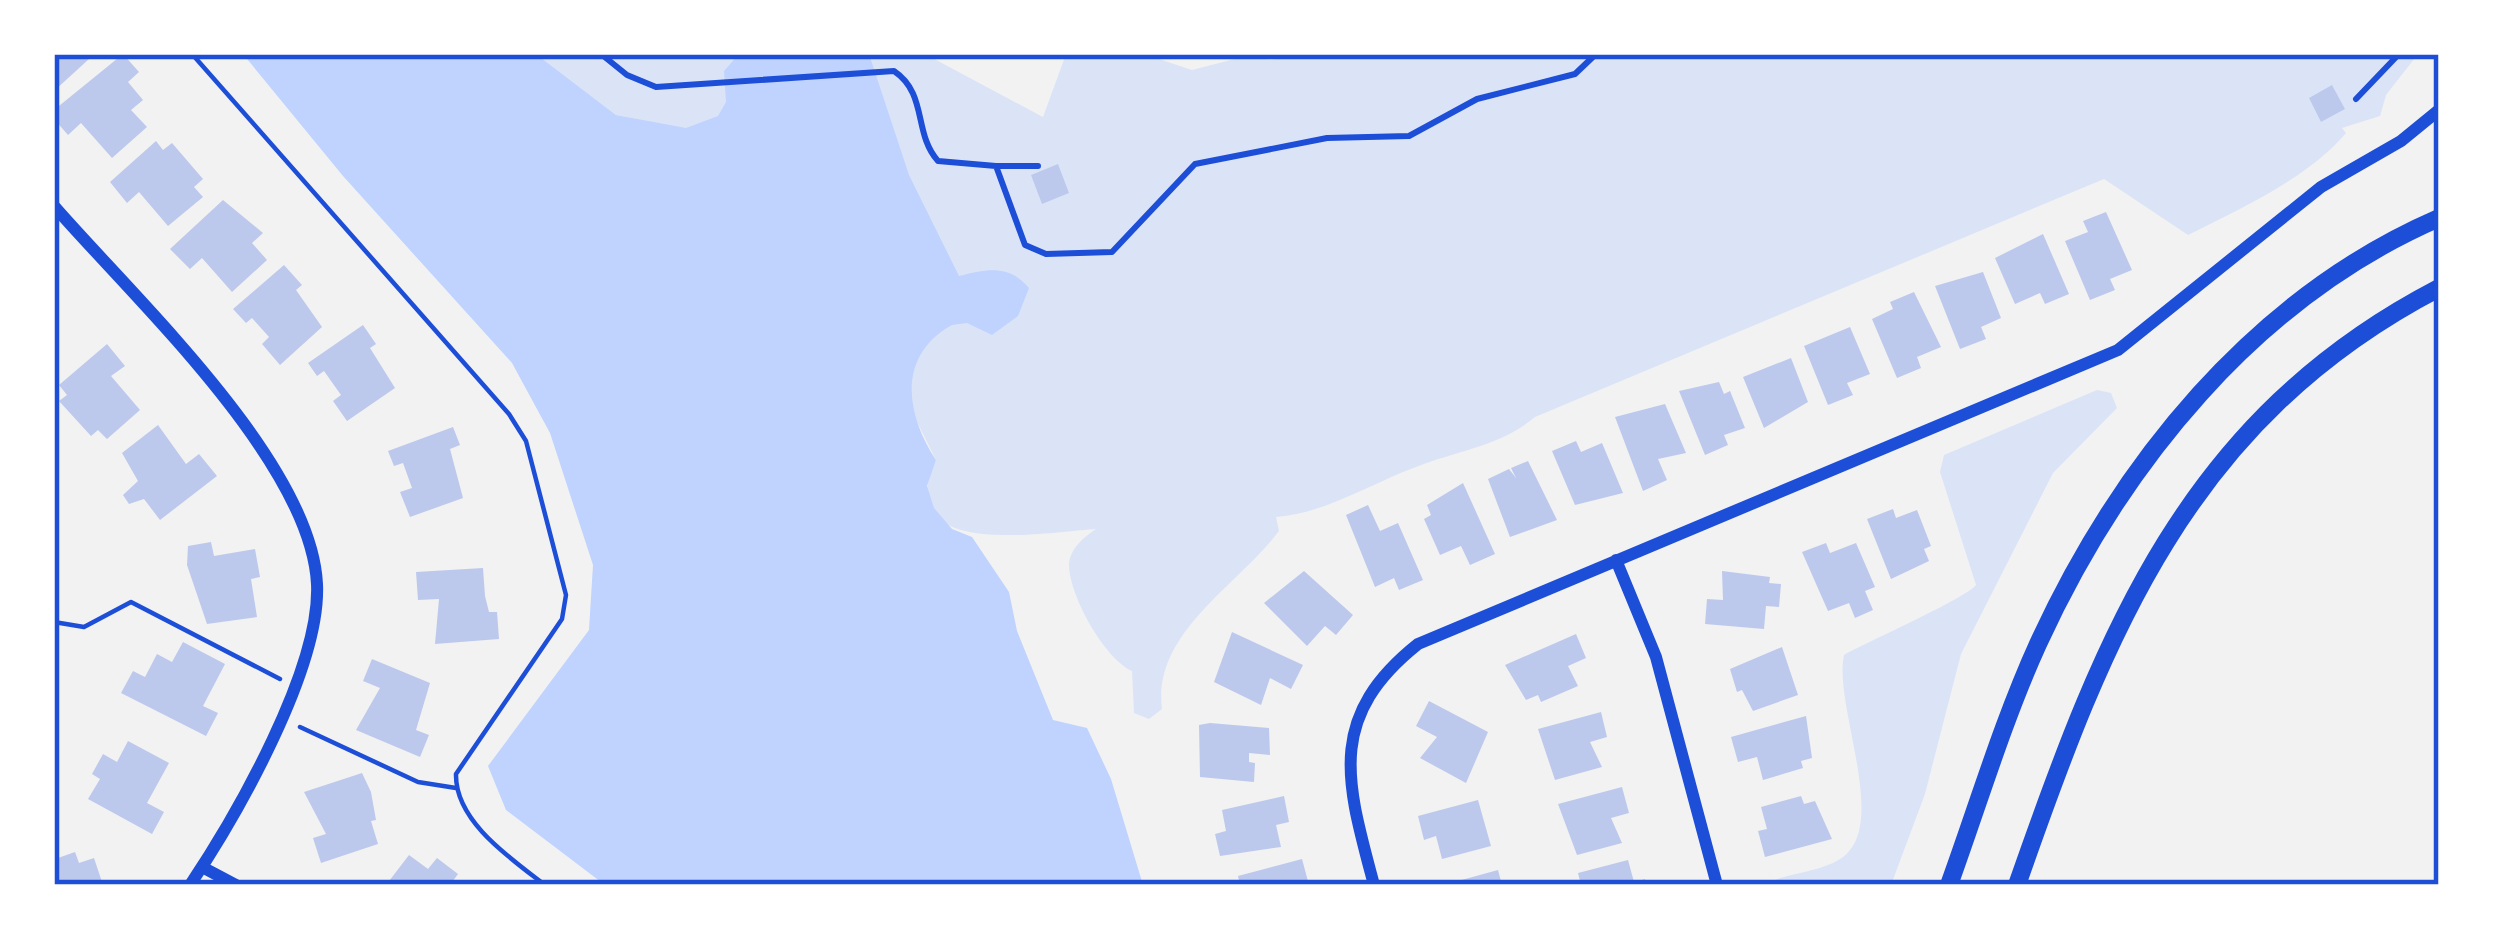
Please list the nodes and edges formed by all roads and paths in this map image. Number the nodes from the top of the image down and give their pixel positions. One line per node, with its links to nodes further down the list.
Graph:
1 (192, 54): 16 (path)
2 (601, 54): 7 (lane)
3 (1596, 54): 7 (lane)
4 (2399, 54): 5 (lane)
5 (2356, 98)
6 (2439, 110): 12 (street)
7 (996, 166): 8 (lane)
8 (1038, 166)
9 (54, 206): 14 (street)
10 (2439, 218): 23 (main road)
11 (2439, 288): 24 (main road)
12 (1616, 560): 21 (street); 22 (street)
13 (54, 622): 14 (path)
14 (295, 687): 15 (street)
15 (280, 718): 16 (path); 17 (street)
16 (456, 788): 20 (path)
17 (202, 867): 18 (street); 19 (street)
18 (190, 885)
19 (236, 885)
20 (544, 885)
21 (1374, 885)
22 (1718, 885)
23 (1949, 885)
24 (2017, 885)

